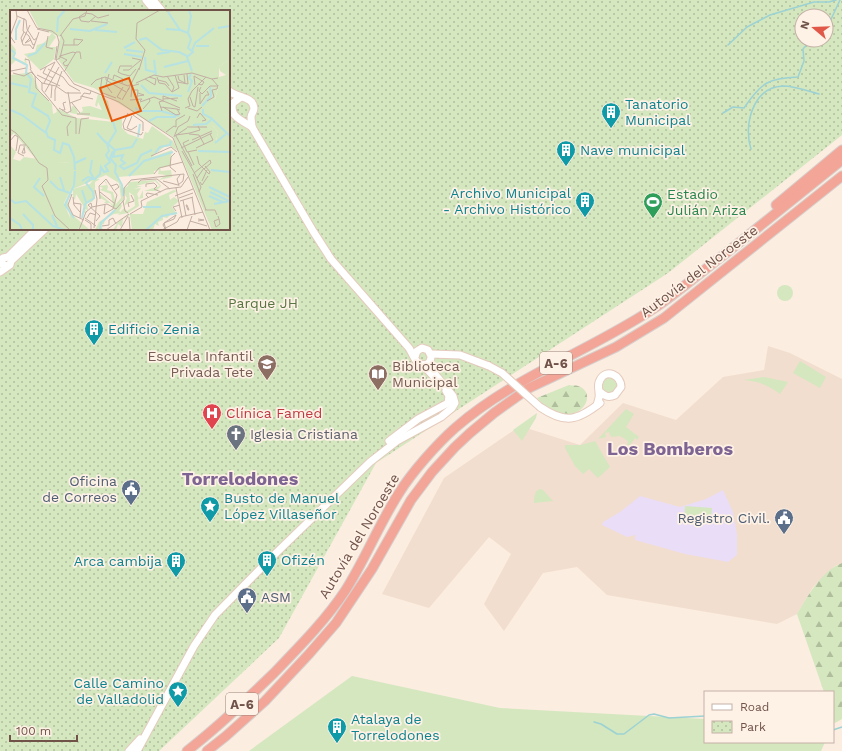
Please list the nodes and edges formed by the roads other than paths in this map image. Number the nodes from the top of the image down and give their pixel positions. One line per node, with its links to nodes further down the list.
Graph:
1 (146, 0): 3 (street)
2 (153, 0): 4 (street)
3 (154, 10)
4 (161, 10)
5 (230, 92): 6 (street)
6 (241, 97): 7 (street); 8 (street)
7 (230, 102): 9 (street)
8 (251, 116): 9 (street); 10 (street)
9 (241, 119): 10 (street)
10 (252, 127): 19 (street)
11 (842, 150): 17 (highway)
12 (842, 160): 17 (highway, Autovía del Noroeste / A-6)
13 (842, 176): 32 (highway, Autovía del Noroeste / A-6)
14 (35, 230): 16 (street)
15 (44, 230): 16 (street)
16 (6, 262): 18 (street)
17 (713, 264): 31 (highway, Autovía del Noroeste / A-6)
18 (0, 272)
19 (416, 354): 20 (street); 21 (street)
20 (431, 358): 21 (street); 23 (street); 25 (street, bridge)
21 (423, 365): 23 (street)
22 (600, 391): 24 (street); 24 (street); 25 (street)
23 (449, 392): 26 (street); 27 (street)
24 (608, 397): 25 (street)
25 (597, 405)
26 (418, 419): 27 (street); 28 (street)
27 (426, 426): 28 (street)
28 (403, 434): 29 (street); 30 (street)
29 (129, 751)
30 (137, 751)
31 (187, 751)
32 (207, 751)

